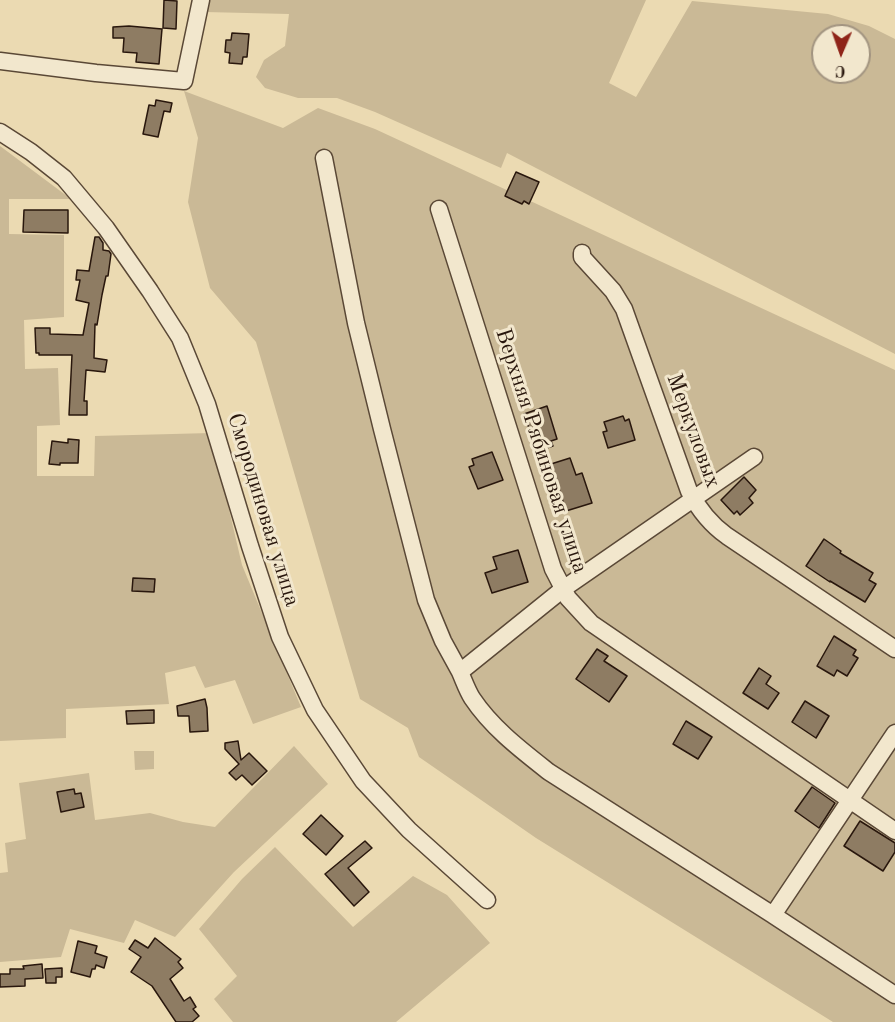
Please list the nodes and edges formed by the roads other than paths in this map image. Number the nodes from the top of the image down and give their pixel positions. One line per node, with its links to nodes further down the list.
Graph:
1 (201, 0): 2 (street)
2 (0, 61)
3 (0, 132): 15 (street, Смородиновая улица)
4 (324, 158): 11 (street)
5 (439, 209): 9 (street, Верхняя Рябиновая улица)
6 (582, 253): 8 (street, Меркуловых)
7 (754, 457): 8 (street)
8 (693, 498): 9 (street); 10 (street, Меркуловых)
9 (563, 590): 11 (street); 13 (street, Верхняя Рябиновая улица)
10 (895, 649)
11 (460, 672): 16 (street)
12 (895, 733): 13 (street)
13 (849, 800): 14 (street, Верхняя Рябиновая улица); 16 (street)
14 (895, 831)
15 (487, 900)
16 (773, 915): 17 (street)
17 (895, 995)

